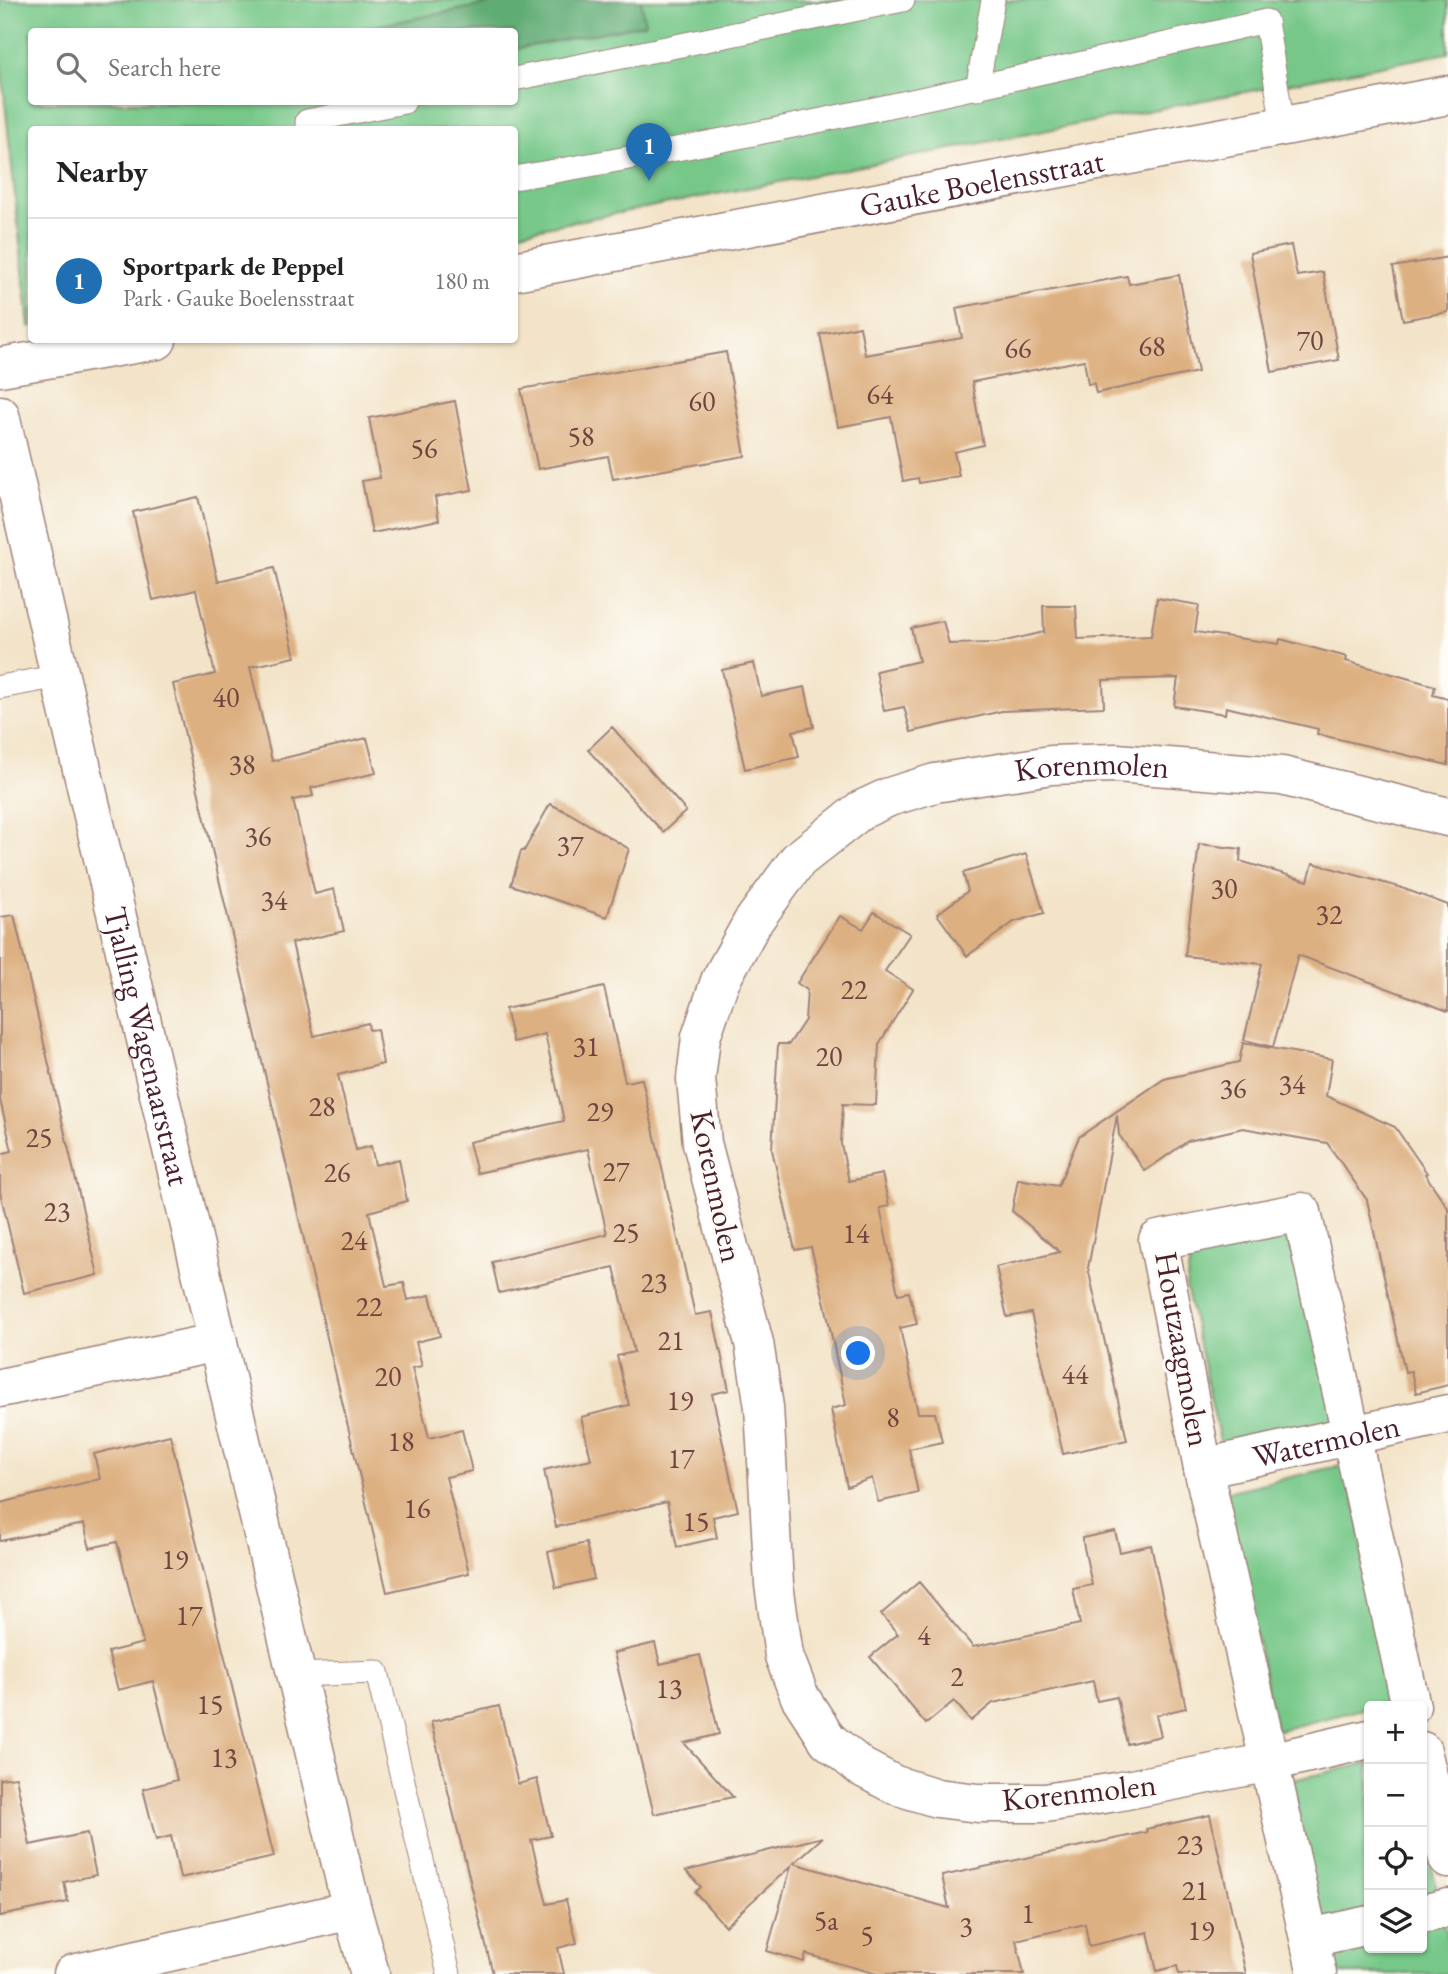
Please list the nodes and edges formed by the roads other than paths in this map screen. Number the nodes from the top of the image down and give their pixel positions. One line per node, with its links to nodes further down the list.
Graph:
1 (903, 0): 4 (lane)
2 (993, 0): 5 (lane)
3 (1264, 11): 5 (lane); 9 (lane)
4 (518, 78)
5 (977, 89): 10 (lane)
6 (1448, 95): 9 (street, Gauke Boelensstraat)
7 (389, 105): 8 (lane)
8 (308, 126)
9 (1283, 126): 11 (street, Gauke Boelensstraat)
10 (518, 177)
11 (518, 270)
12 (140, 343): 13 (street)
13 (0, 367)
14 (0, 415): 15 (street, Tjalling Wagenaarstraat)
15 (60, 676): 16 (lane); 18 (street, Tjalling Wagenaarstraat)
16 (0, 687)
17 (1448, 817): 26 (street, Korenmolen)
18 (218, 1342): 19 (street); 23 (street, Tjalling Wagenaarstraat)
19 (0, 1388)
20 (1448, 1414): 21 (street, Watermolen)
21 (1353, 1436): 22 (street, Watermolen); 22 (street, Houtzaagmolen); 24 (street, Houtzaagmolen)
22 (1203, 1468): 26 (street, Houtzaagmolen)
23 (297, 1675): 30 (street, Tjalling Wagenaarstraat); 36 (lane)
24 (1410, 1701)
25 (1364, 1740): 26 (street)
26 (1270, 1762): 33 (street, Houtzaagmolen)
27 (1425, 1764): 28 (street)
28 (1448, 1859)
29 (1448, 1908): 31 (street)
30 (352, 1910): 34 (street); 35 (street, Tjalling Wagenaarstraat)
31 (1427, 1913)
32 (1364, 1928): 33 (street)
33 (1314, 1956)
34 (73, 1974)
35 (370, 1974)
36 (449, 1974)

